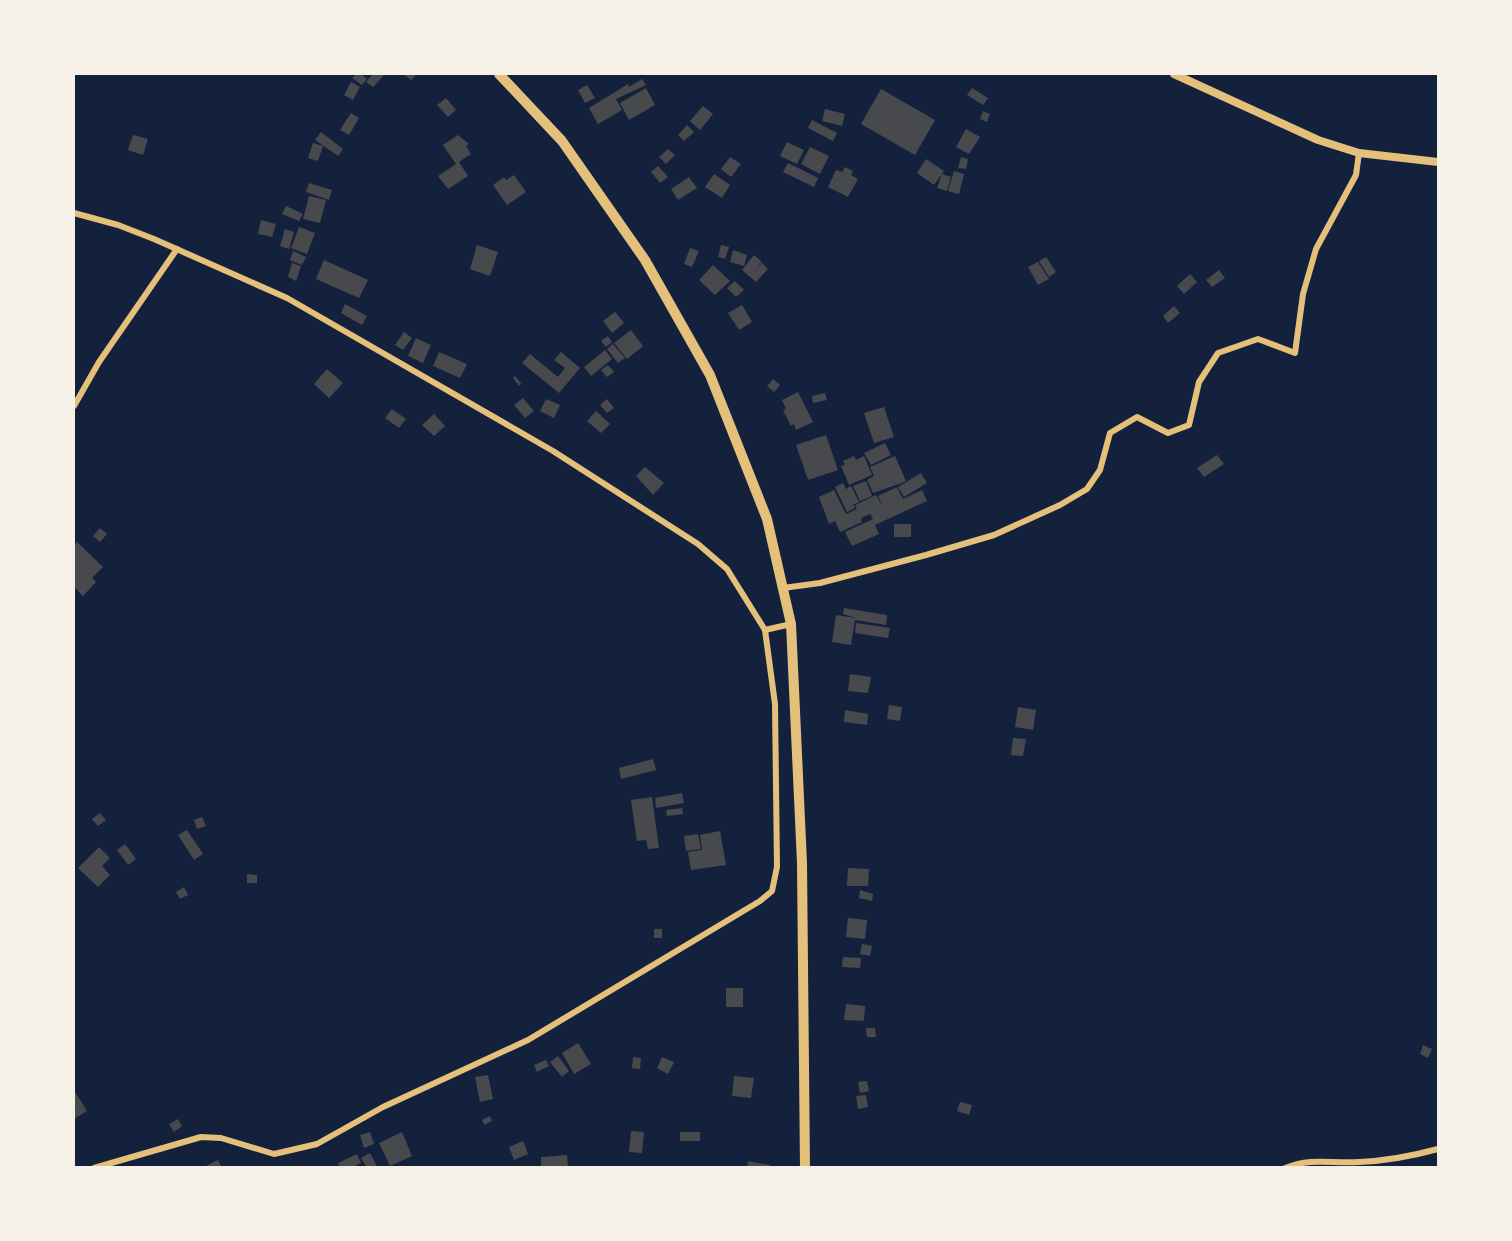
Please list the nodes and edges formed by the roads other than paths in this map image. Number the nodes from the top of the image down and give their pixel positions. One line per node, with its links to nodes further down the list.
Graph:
1 (499, 74): 8 (main road)
2 (1174, 74): 3 (street)
3 (1359, 153): 4 (street); 8 (street)
4 (1438, 162)
5 (74, 213): 6 (street)
6 (177, 249): 7 (street); 10 (street)
7 (74, 405)
8 (783, 588): 9 (main road)
9 (791, 624): 10 (street); 13 (main road)
10 (765, 630): 12 (street)
11 (1438, 1149): 14 (street)
12 (94, 1167)
13 (805, 1167)
14 (1285, 1167)

